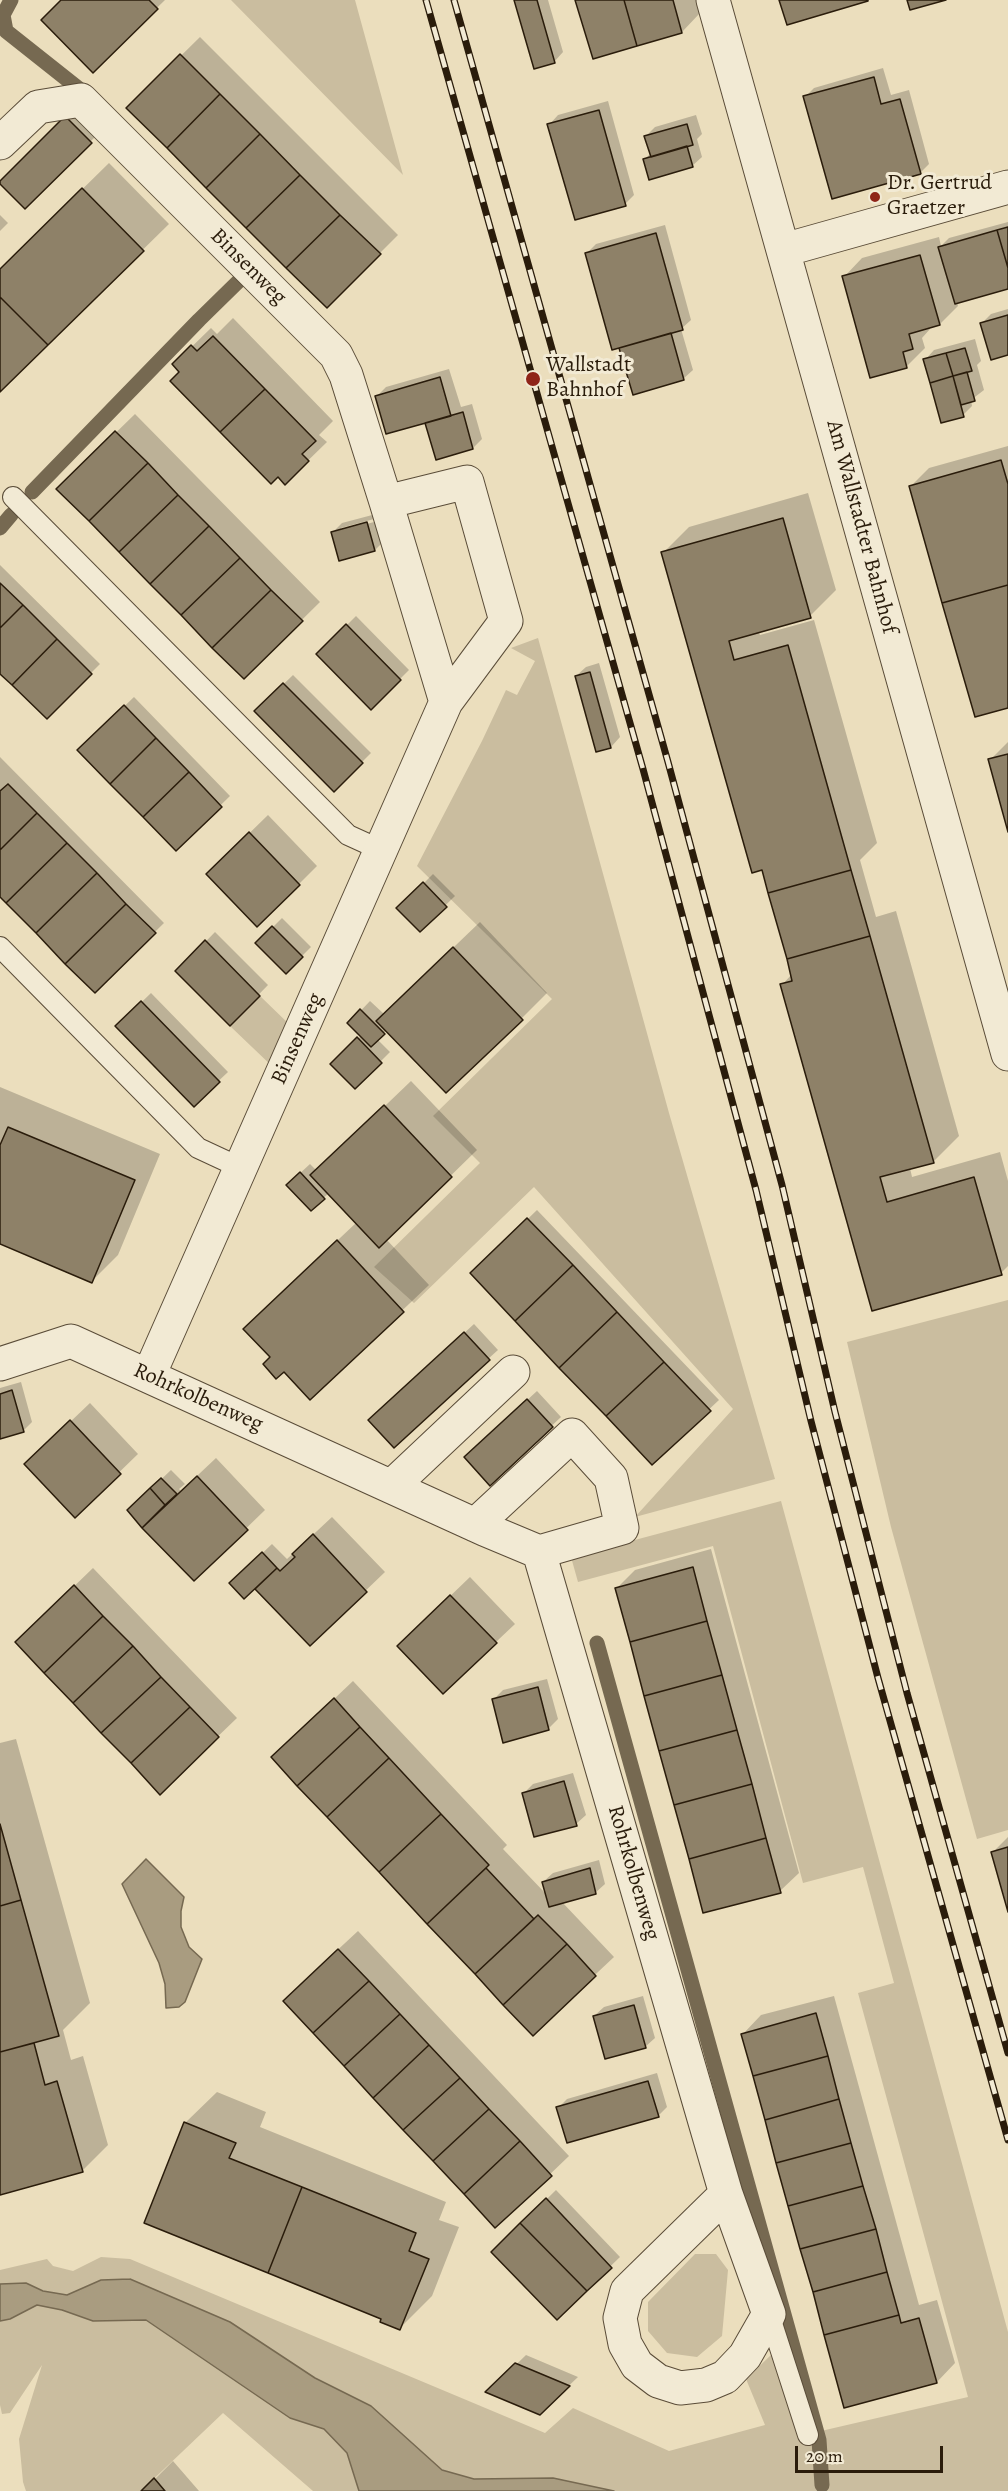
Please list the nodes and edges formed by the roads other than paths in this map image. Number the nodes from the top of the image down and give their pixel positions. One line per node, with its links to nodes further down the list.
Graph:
1 (713, 0): 4 (street, Am Wallstadter Bahnhof)
2 (0, 143): 6 (street, Binsenweg)
3 (1008, 187): 4 (street)
4 (784, 250): 10 (street, Am Wallstadter Bahnhof)
5 (13, 496): 8 (lane)
6 (386, 502): 7 (street, Binsenweg); 7 (street, Binsenweg)
7 (446, 702): 8 (street, Binsenweg)
8 (381, 850): 11 (street, Binsenweg)
9 (0, 947): 11 (lane)
10 (1008, 1054)
11 (241, 1168): 14 (street, Binsenweg)
12 (0, 1364): 14 (street, Rohrkolbenweg)
13 (513, 1372): 15 (street)
14 (149, 1376): 15 (street, Rohrkolbenweg)
15 (392, 1486): 16 (street, Rohrkolbenweg)
16 (475, 1525): 17 (street, Rohrkolbenweg); 17 (street)
17 (539, 1552): 18 (street, Rohrkolbenweg)
18 (726, 2194): 19 (street, Rohrkolbenweg); 19 (street)
19 (769, 2314): 20 (lane)
20 (808, 2435)

